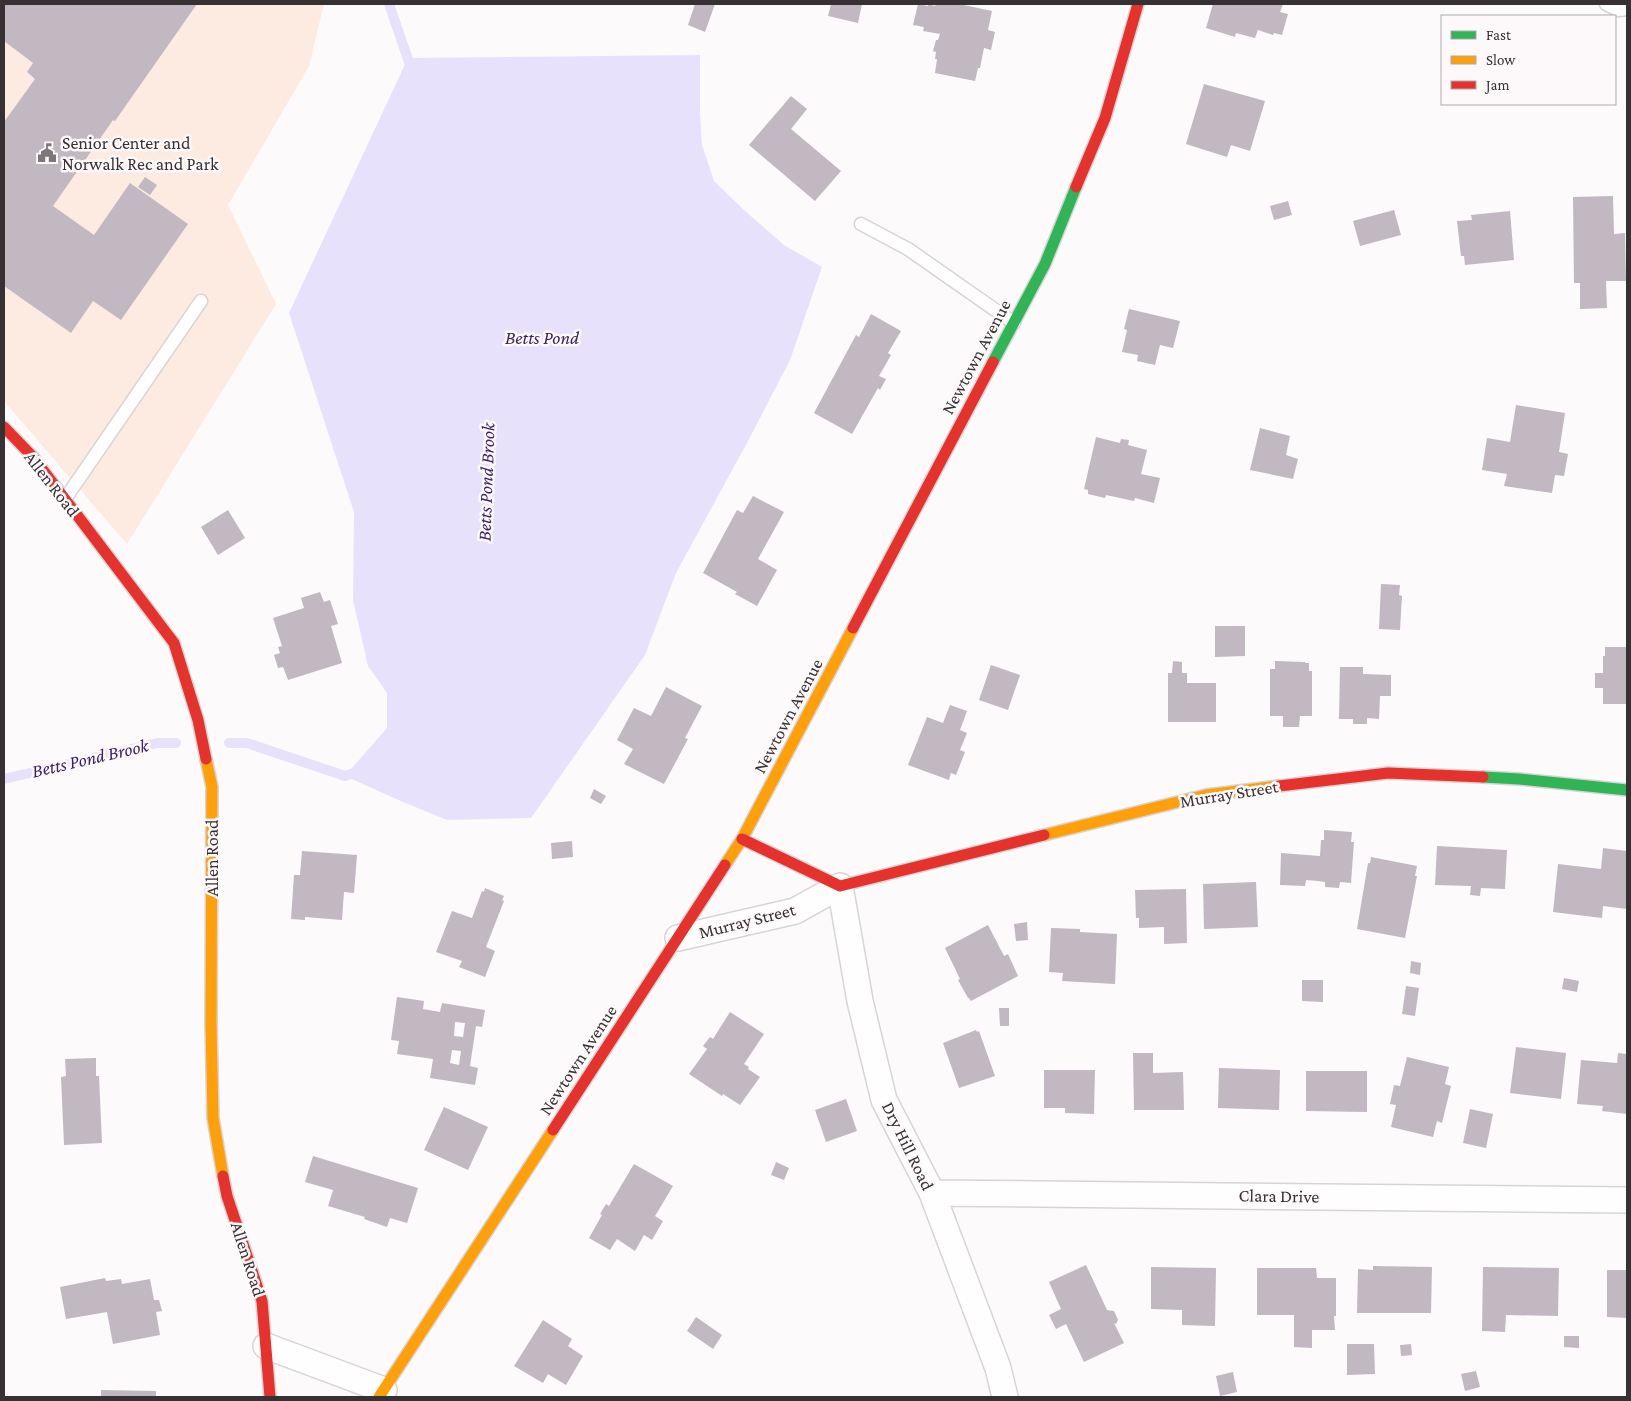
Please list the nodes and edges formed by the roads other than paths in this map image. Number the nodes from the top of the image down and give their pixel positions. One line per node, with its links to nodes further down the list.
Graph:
1 (1138, 4): 6 (street, Newtown Avenue)
2 (1606, 4): 3 (lane)
3 (1627, 9)
4 (861, 224): 6 (lane)
5 (201, 301): 8 (lane)
6 (1014, 323): 10 (street, Newtown Avenue)
7 (4, 427): 8 (street, Allen Road)
8 (65, 499): 15 (street, Allen Road)
9 (1627, 790): 11 (street, Murray Street)
10 (742, 839): 11 (street); 12 (street, Newtown Avenue)
11 (840, 886): 12 (street, Murray Street); 13 (street, Dry Hill Road)
12 (678, 938): 16 (street, Newtown Avenue)
13 (932, 1193): 14 (street, Clara Drive); 18 (street, Dry Hill Road)
14 (1627, 1200)
15 (266, 1346): 16 (street); 17 (street, Allen Road)
16 (382, 1394)
17 (270, 1397)
18 (1005, 1397)

